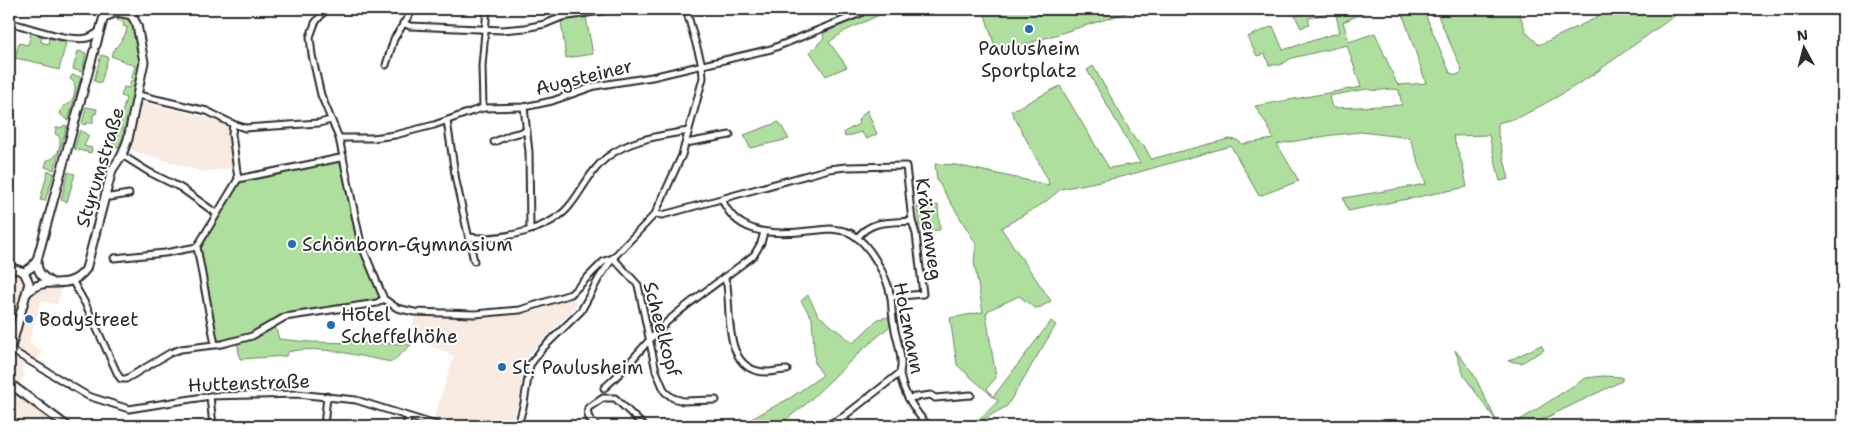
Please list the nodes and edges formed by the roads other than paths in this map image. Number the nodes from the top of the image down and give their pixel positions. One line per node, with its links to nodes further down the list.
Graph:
1 (106, 9): 9 (main road)
2 (326, 9): 19 (street)
3 (412, 9): 11 (street)
4 (487, 9): 12 (street)
5 (614, 9): 12 (street)
6 (686, 9): 15 (street)
7 (130, 12): 9 (main road); 16 (main road, Styrumstraße)
8 (861, 13): 15 (street, Augsteiner)
9 (104, 17): 13 (main road)
10 (9, 22): 13 (street)
11 (403, 23): 12 (street); 14 (street)
12 (484, 29): 18 (street)
13 (101, 30): 44 (main road)
14 (386, 65)
15 (702, 65): 17 (street, Augsteiner); 23 (street)
16 (138, 95): 21 (street); 28 (main road, Styrumstraße)
17 (524, 107): 18 (street, Augsteiner); 22 (street)
18 (482, 108): 20 (street, Augsteiner)
19 (330, 120): 21 (street); 25 (street)
20 (447, 121): 25 (street, Augsteiner); 39 (street)
21 (233, 124): 30 (street)
22 (527, 131): 26 (street); 37 (street)
23 (688, 131): 27 (street); 37 (street)
24 (730, 134): 27 (street)
25 (339, 138): 29 (street)
26 (494, 142)
27 (686, 143): 35 (street)
28 (122, 155): 32 (main road, Styrumstraße); 34 (street)
29 (343, 156): 30 (street); 53 (street)
30 (238, 179): 34 (street)
31 (130, 194): 32 (street)
32 (106, 196): 50 (main road, Styrumstraße)
33 (722, 199): 35 (street); 36 (street, Krähenweg); 38 (street)
34 (217, 214): 41 (street)
35 (655, 214): 43 (street)
36 (912, 221): 40 (street); 52 (street, Krähenweg)
37 (530, 229): 39 (street)
38 (764, 232): 40 (street); 48 (street)
39 (469, 237): 45 (street)
40 (857, 238): 52 (street, Holzmann)
41 (197, 247): 42 (street); 55 (street)
42 (114, 258)
43 (613, 258): 53 (street); 54 (street, Scheelkopf); 73 (street)
44 (37, 260): 47 (main road); 49 (main road)
45 (474, 261)
46 (9, 267): 47 (main road)
47 (24, 272): 51 (main road)
48 (724, 277): 54 (street); 57 (street)
49 (51, 282): 50 (main road); 51 (main road)
50 (73, 282): 55 (street)
51 (26, 294): 56 (main road)
52 (891, 297): 58 (street, Holzmann)
53 (384, 299): 55 (street)
54 (650, 339): 60 (street); 65 (street, Scheelkopf)
55 (215, 345)
56 (9, 354): 62 (street, Huttenstraße)
57 (787, 370)
58 (900, 373): 64 (street, Holzmann); 66 (street)
59 (9, 383): 68 (main road)
60 (604, 388)
61 (972, 395): 64 (street)
62 (210, 396): 63 (street, Huttenstraße); 69 (street)
63 (327, 396): 67 (street, Huttenstraße); 70 (street)
64 (908, 398): 78 (street, Holzmann)
65 (716, 400)
66 (843, 417): 76 (street); 77 (street)
67 (409, 418): 71 (street); 72 (street, Huttenstraße)
68 (67, 426)
69 (214, 426)
70 (324, 426)
71 (405, 426)
72 (439, 426)
73 (518, 426)
74 (597, 426): 75 (street)
75 (644, 426)
76 (825, 426)
77 (850, 426)
78 (929, 426)

